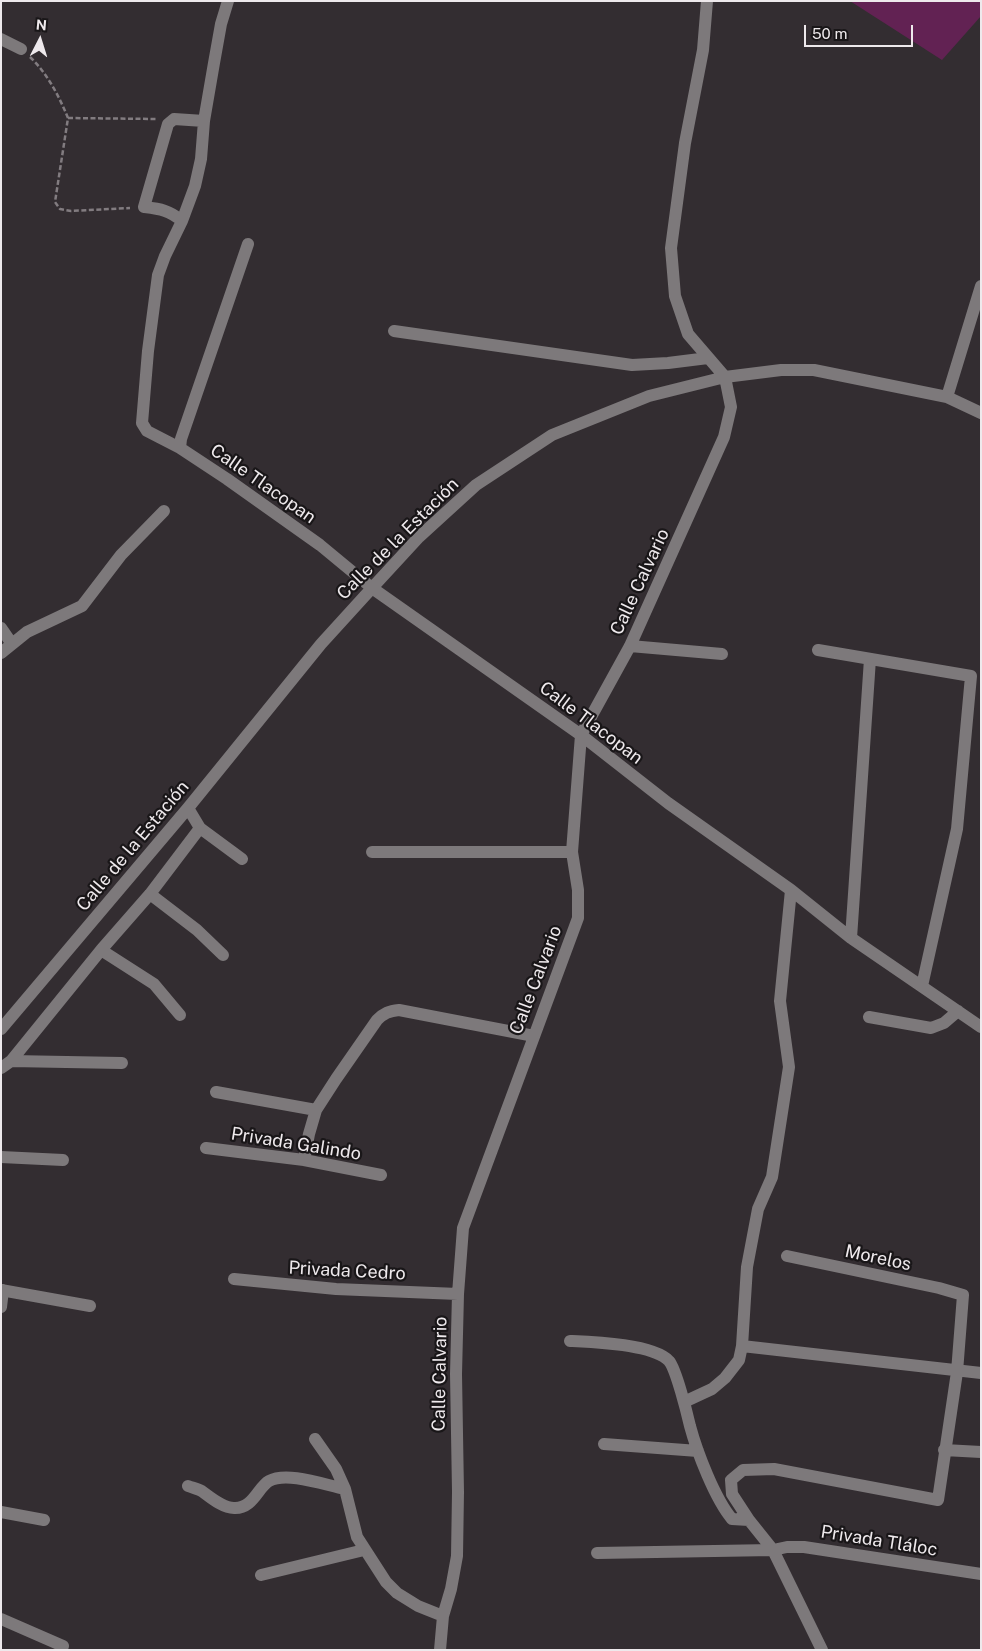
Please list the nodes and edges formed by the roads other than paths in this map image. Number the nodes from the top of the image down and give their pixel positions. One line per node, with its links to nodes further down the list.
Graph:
1 (228, 1): 5 (street)
2 (707, 1): 10 (street)
3 (1, 40): 4 (street)
4 (21, 49)
5 (204, 121): 6 (street); 6 (street)
6 (182, 221): 14 (street, Calle Tlacopan)
7 (248, 244): 14 (street)
8 (981, 286): 12 (street)
9 (394, 331): 10 (street)
10 (708, 358): 11 (street)
11 (725, 377): 12 (street, Calle de la Estación); 16 (street, Calle de la Estación); 19 (street, Calle Calvario)
12 (947, 397): 13 (street, Calle de la Estación)
13 (981, 413)
14 (180, 448): 16 (street, Calle Tlacopan)
15 (164, 511): 18 (street)
16 (372, 588): 24 (street, Calle Tlacopan); 25 (street, Calle de la Estación)
17 (1, 628): 18 (street)
18 (12, 644): 21 (street)
19 (630, 646): 22 (street); 24 (street, Calle Calvario)
20 (818, 650): 23 (street)
21 (1, 654)
22 (722, 654)
23 (870, 659): 32 (street); 35 (street)
24 (582, 735): 28 (street, Calle Calvario); 30 (street, Calle Tlacopan)
25 (188, 808): 26 (street); 40 (street, Calle de la Estación)
26 (200, 828): 29 (street); 31 (street)
27 (372, 852): 28 (street)
28 (572, 852): 41 (street, Calle Calvario)
29 (242, 859)
30 (792, 890): 32 (street, Calle Tlacopan); 58 (street)
31 (150, 894): 33 (street); 34 (street)
32 (851, 938): 35 (street, Calle Tlacopan)
33 (101, 950): 37 (street); 43 (street)
34 (223, 955)
35 (922, 986): 36 (street, Calle Tlacopan)
36 (958, 1011): 38 (street); 39 (street, Calle Tlacopan)
37 (180, 1014)
38 (869, 1017)
39 (981, 1027)
40 (1, 1029)
41 (534, 1036): 45 (street); 54 (street, Calle Calvario)
42 (122, 1063): 43 (street)
43 (6, 1064)
44 (216, 1092): 45 (street)
45 (316, 1110): 49 (street)
46 (206, 1148): 49 (street, Privada Galindo)
47 (1, 1157): 48 (street)
48 (64, 1160)
49 (304, 1160): 50 (street, Privada Galindo)
50 (381, 1175)
51 (787, 1256): 59 (street, Morelos)
52 (234, 1279): 54 (street, Privada Cedro)
53 (2, 1290): 55 (street); 56 (street)
54 (458, 1294): 77 (street, Calle Calvario)
55 (90, 1306)
56 (1, 1307)
57 (570, 1341): 61 (street)
58 (742, 1346): 59 (street); 61 (street)
59 (957, 1372): 60 (street); 64 (street)
60 (981, 1373)
61 (684, 1402): 65 (street)
62 (315, 1439): 68 (street)
63 (604, 1444): 65 (street)
64 (944, 1450): 66 (street); 71 (street)
65 (698, 1451): 71 (street)
66 (981, 1452)
67 (188, 1486): 68 (street)
68 (345, 1489): 72 (street)
69 (1, 1512): 70 (street)
70 (44, 1520)
71 (749, 1520): 73 (street)
72 (364, 1550): 76 (street); 77 (street)
73 (772, 1550): 74 (street, Privada Tláloc); 75 (street, Privada Tláloc); 81 (street)
74 (597, 1553)
75 (981, 1574)
76 (262, 1575)
77 (443, 1616): 80 (street, Calle Calvario)
78 (1, 1619): 79 (street)
79 (63, 1646)
80 (440, 1650)
81 (822, 1650)

